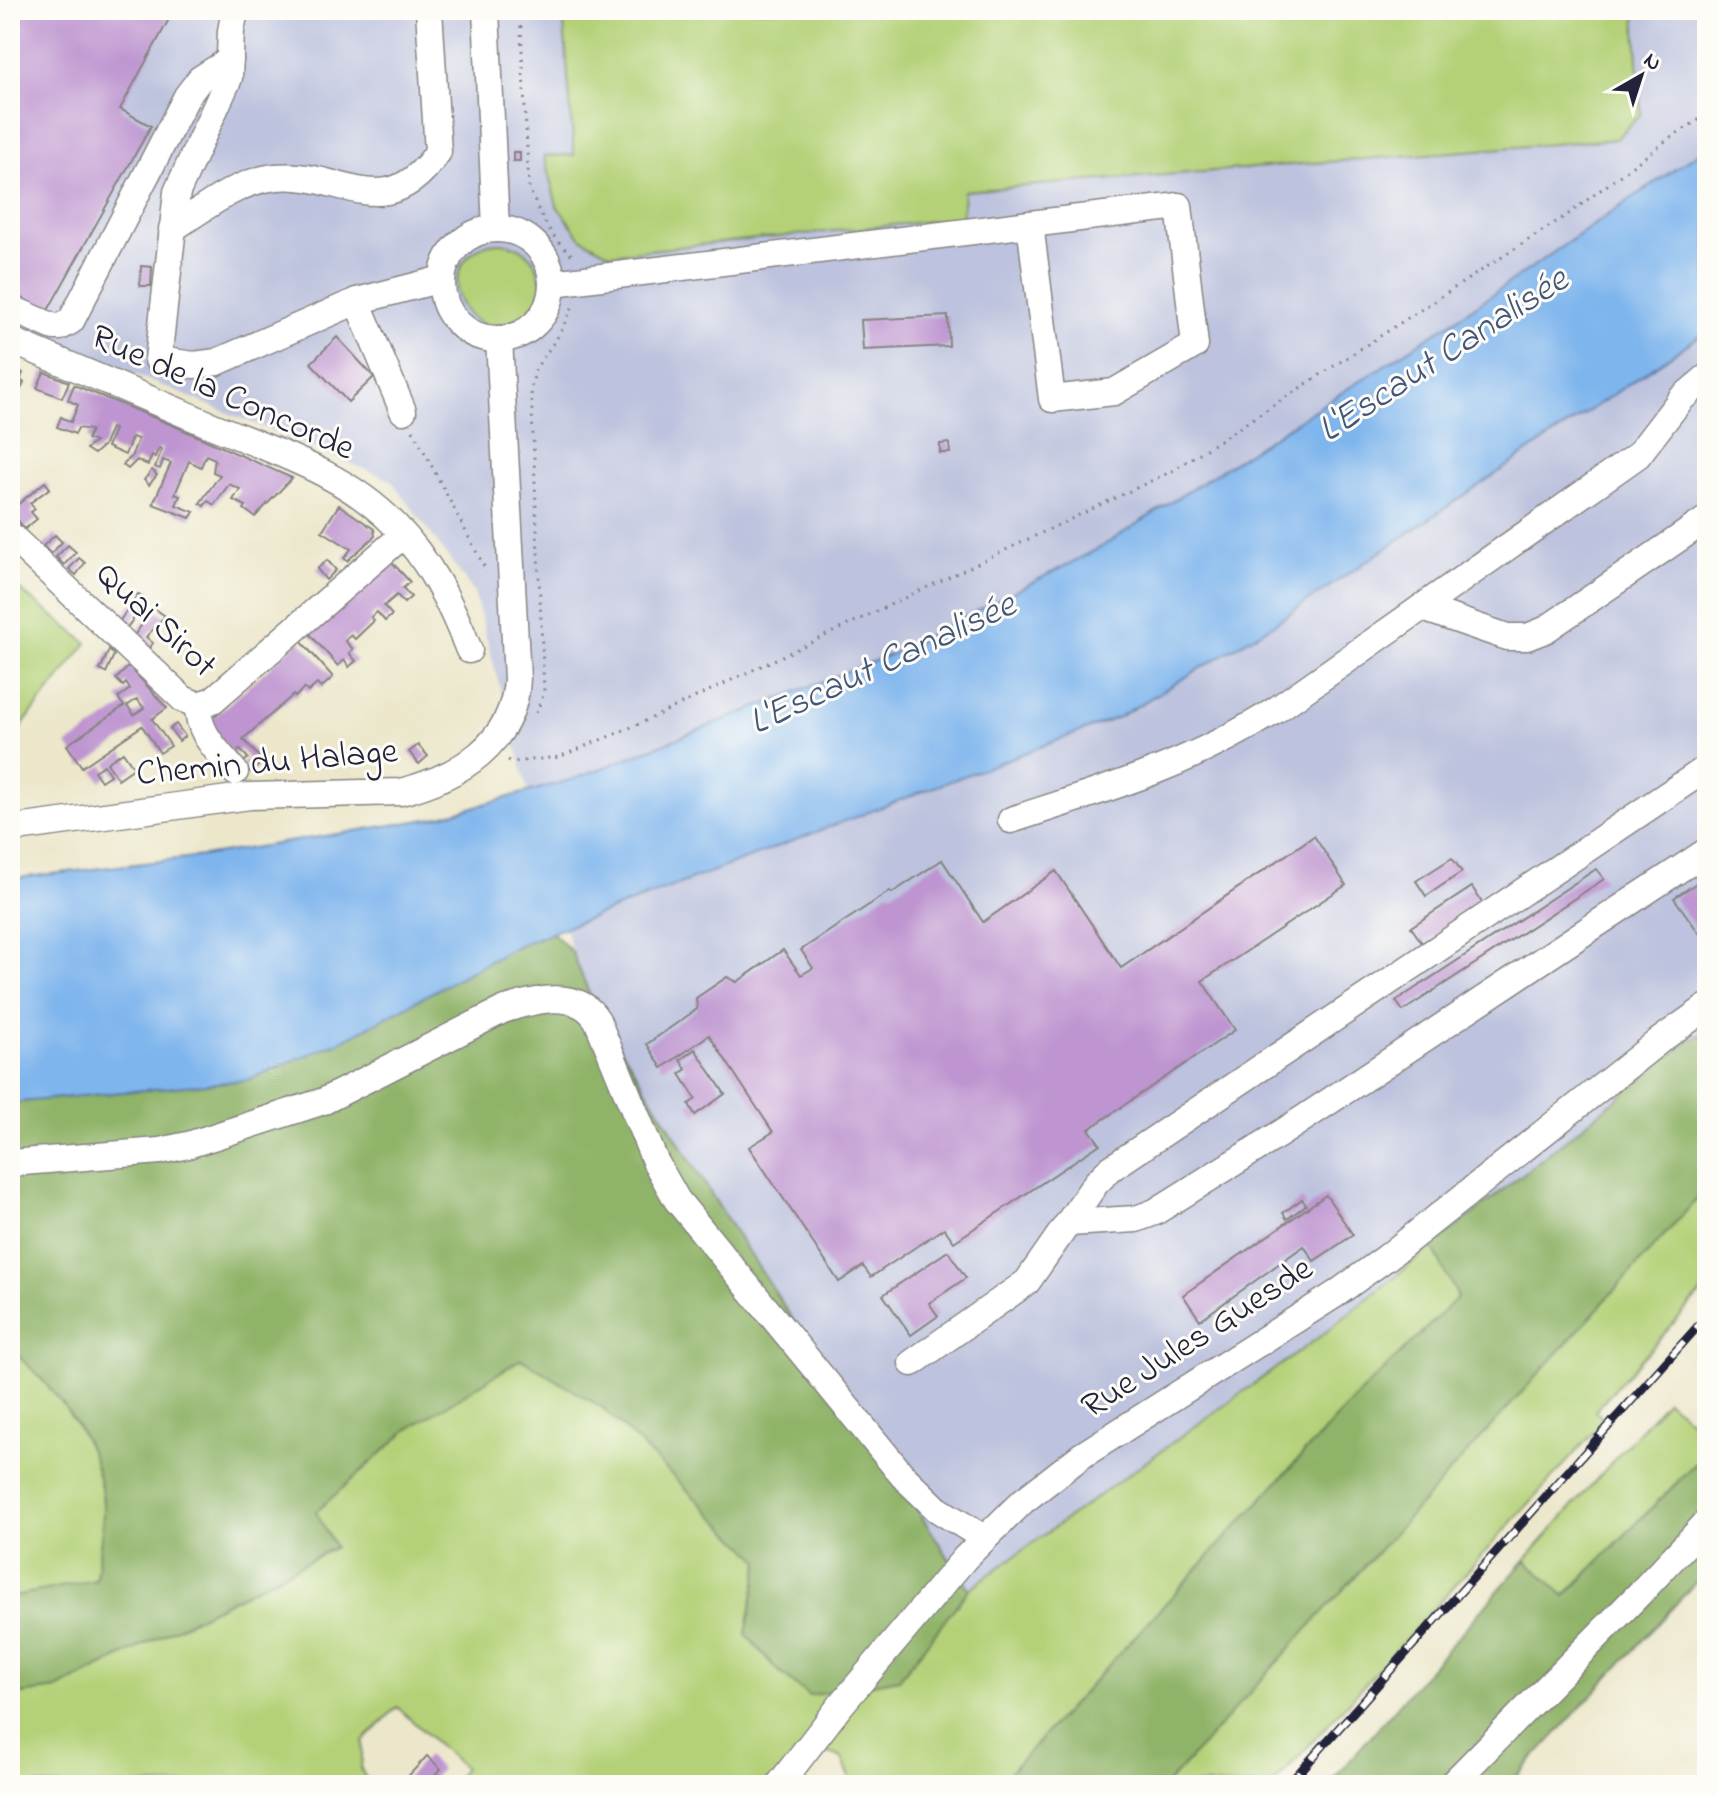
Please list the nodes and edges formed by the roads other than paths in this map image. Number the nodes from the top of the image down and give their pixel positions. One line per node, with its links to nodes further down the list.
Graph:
1 (429, 10): 6 (street)
2 (486, 10): 7 (street)
3 (230, 14): 4 (street)
4 (230, 60): 6 (street); 11 (street)
5 (1030, 224): 5 (street); 9 (street)
6 (172, 229): 10 (street)
7 (496, 229): 8 (street); 9 (street)
8 (442, 279): 10 (street); 12 (street)
9 (553, 283): 12 (street)
10 (357, 301): 15 (street)
11 (10, 308)
12 (499, 339): 25 (street, Chemin du Halage)
13 (10, 340): 18 (street, Rue de la Concorde)
14 (1707, 377): 19 (street)
15 (403, 411)
16 (1707, 519): 19 (street)
17 (10, 535): 21 (street, Quai Sirot)
18 (403, 535): 20 (street, Rue de la Concorde); 21 (street)
19 (1423, 608): 24 (street)
20 (469, 650)
21 (198, 705): 23 (street, Quai Sirot)
22 (1707, 768): 29 (street)
23 (235, 772)
24 (1011, 820)
25 (10, 829)
26 (1707, 851): 29 (street)
27 (1707, 1007): 32 (street, Rue Jules Guesde)
28 (10, 1163): 32 (street)
29 (1069, 1223): 30 (street)
30 (912, 1363)
31 (1707, 1522): 34 (street)
32 (984, 1538): 33 (street, Rue Jules Guesde)
33 (779, 1785)
34 (1451, 1785)

